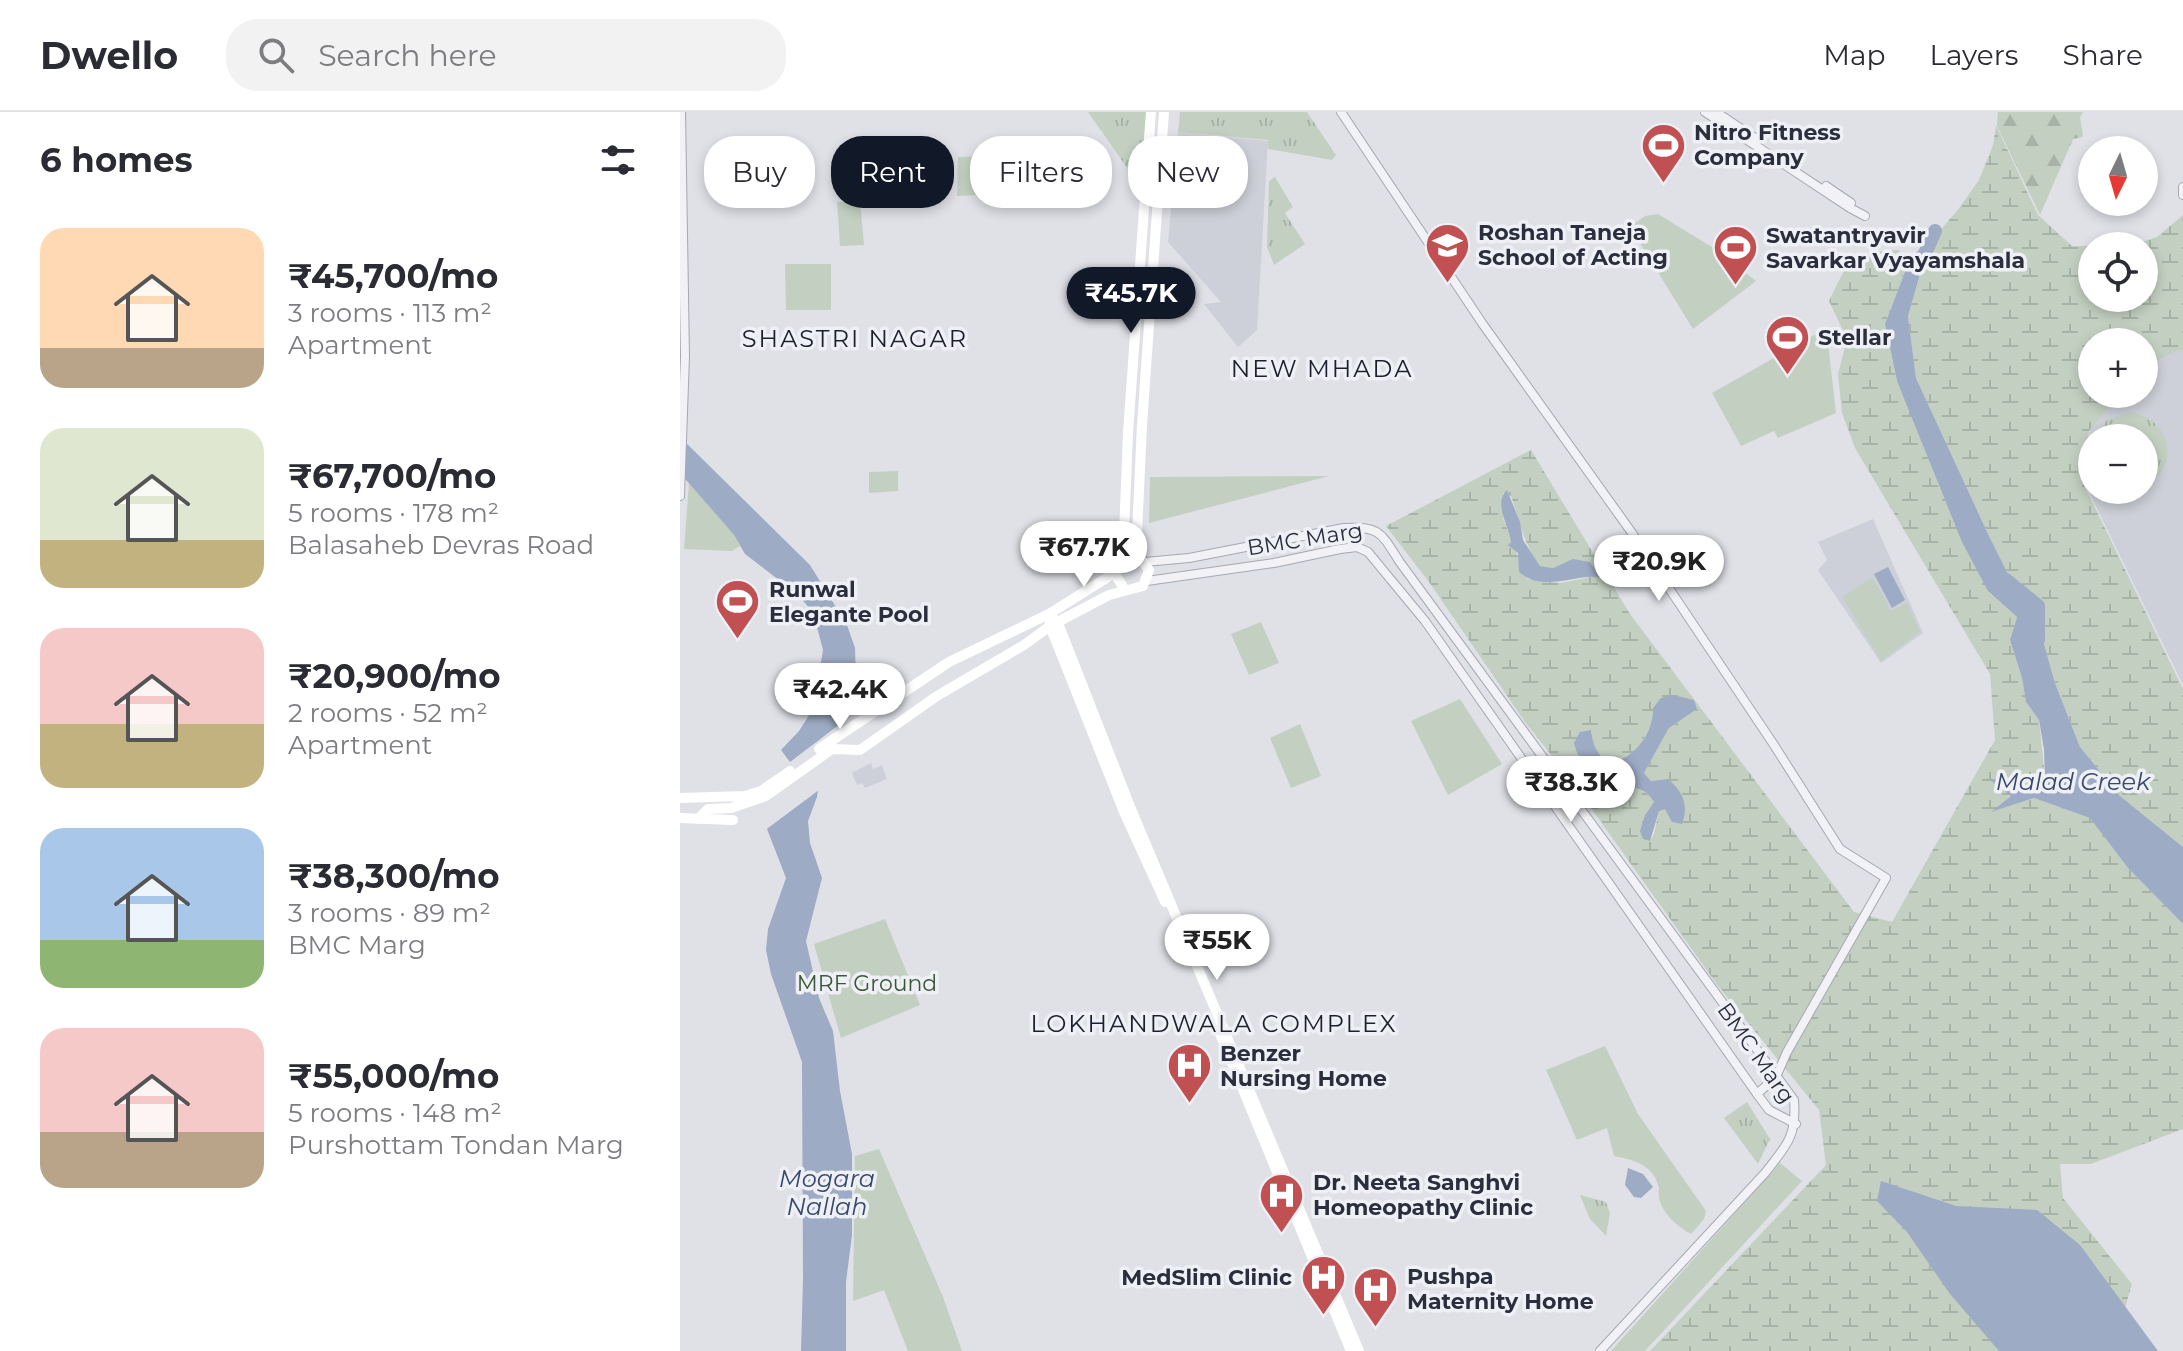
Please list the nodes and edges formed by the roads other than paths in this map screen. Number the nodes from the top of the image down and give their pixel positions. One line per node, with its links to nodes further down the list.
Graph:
1 (681, 112): 9 (street)
2 (1151, 112): 11 (main road)
3 (1164, 112): 12 (main road)
4 (1341, 112): 26 (street)
5 (1705, 112): 6 (street)
6 (1716, 112)
7 (2183, 187): 8 (street)
8 (2183, 195)
9 (681, 478): 10 (street)
10 (680, 496)
11 (1123, 559): 12 (main road); 15 (main road)
12 (1143, 560): 13 (street, BMC Marg); 16 (main road)
13 (1399, 561): 14 (street); 26 (street, BMC Marg)
14 (1382, 571): 16 (street, BMC Marg); 28 (street, BMC Marg)
15 (1116, 572): 17 (main road); 18 (main road)
16 (1147, 581): 17 (main road)
17 (1125, 590): 19 (main road)
18 (1049, 614): 19 (main road); 20 (main road)
19 (1054, 624): 20 (main road); 27 (main road)
20 (825, 749): 21 (main road)
21 (767, 792): 22 (main road); 24 (main road)
22 (680, 798)
23 (680, 818): 24 (main road)
24 (698, 819): 25 (main road)
25 (733, 820)
26 (1776, 1077): 28 (street); 29 (street, BMC Marg)
27 (1244, 1086): 30 (main road); 31 (main road)
28 (1757, 1094): 29 (street, BMC Marg)
29 (1796, 1124): 32 (street)
30 (1351, 1351)
31 (1359, 1351)
32 (1600, 1351)

